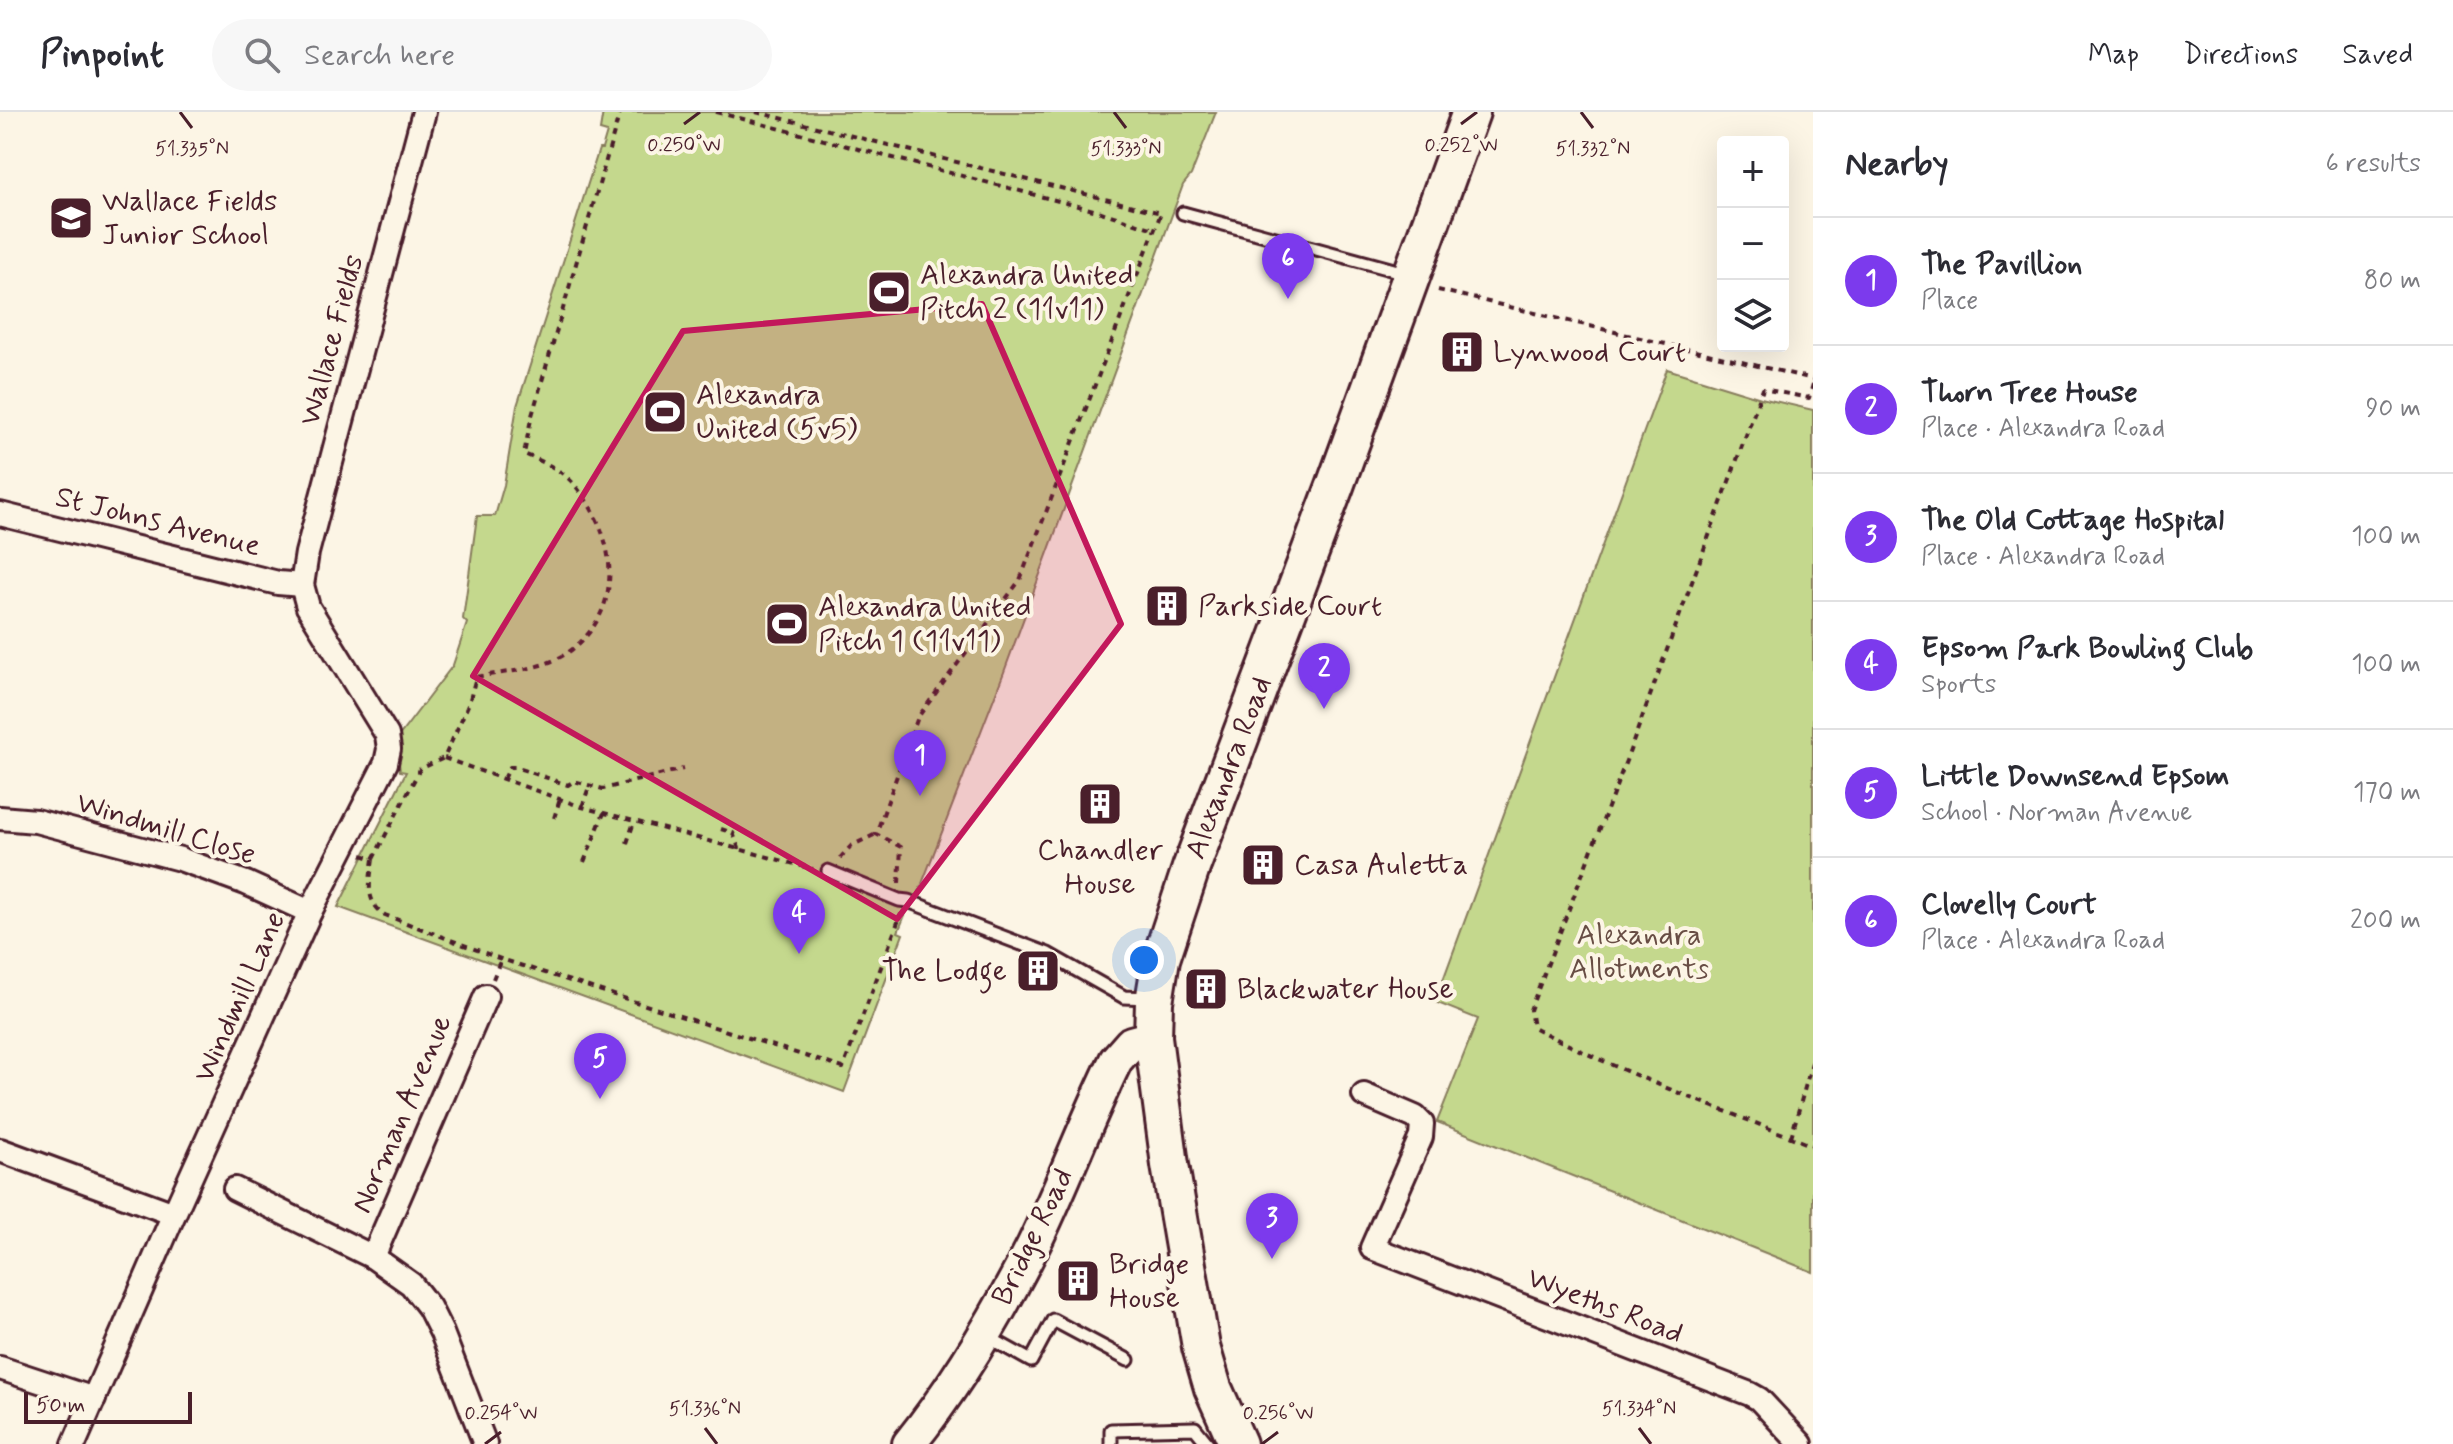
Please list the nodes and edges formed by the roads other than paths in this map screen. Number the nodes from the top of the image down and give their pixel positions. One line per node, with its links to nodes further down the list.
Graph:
1 (424, 112): 6 (street, Wallace Fields)
2 (1471, 112): 4 (main road, Alexandra Road)
3 (1183, 213): 4 (lane)
4 (1400, 280): 11 (main road, Alexandra Road)
5 (0, 514): 6 (street, St Johns Avenue)
6 (302, 585): 9 (street, Windmill Lane)
7 (0, 818): 9 (street, Windmill Close)
8 (828, 871): 11 (lane)
9 (310, 912): 16 (street, Windmill Lane)
10 (486, 996): 17 (street, Norman Avenue)
11 (1155, 998): 12 (main road, Alexandra Road)
12 (1153, 1037): 18 (main road, Bridge Road); 27 (main road, Alexandra Road)
13 (1364, 1095): 28 (street, Wyeths Road)
14 (0, 1150): 16 (street)
15 (235, 1189): 17 (street)
16 (174, 1214): 21 (street, Windmill Lane)
17 (373, 1257): 23 (street)
18 (984, 1335): 19 (lane); 24 (main road, Bridge Road)
19 (1128, 1360)
20 (0, 1368): 21 (street)
21 (94, 1399): 22 (street, Windmill Lane)
22 (74, 1444)
23 (485, 1444)
24 (909, 1444)
25 (1111, 1444): 26 (lane)
26 (1208, 1444)
27 (1238, 1444)
28 (1801, 1444)

